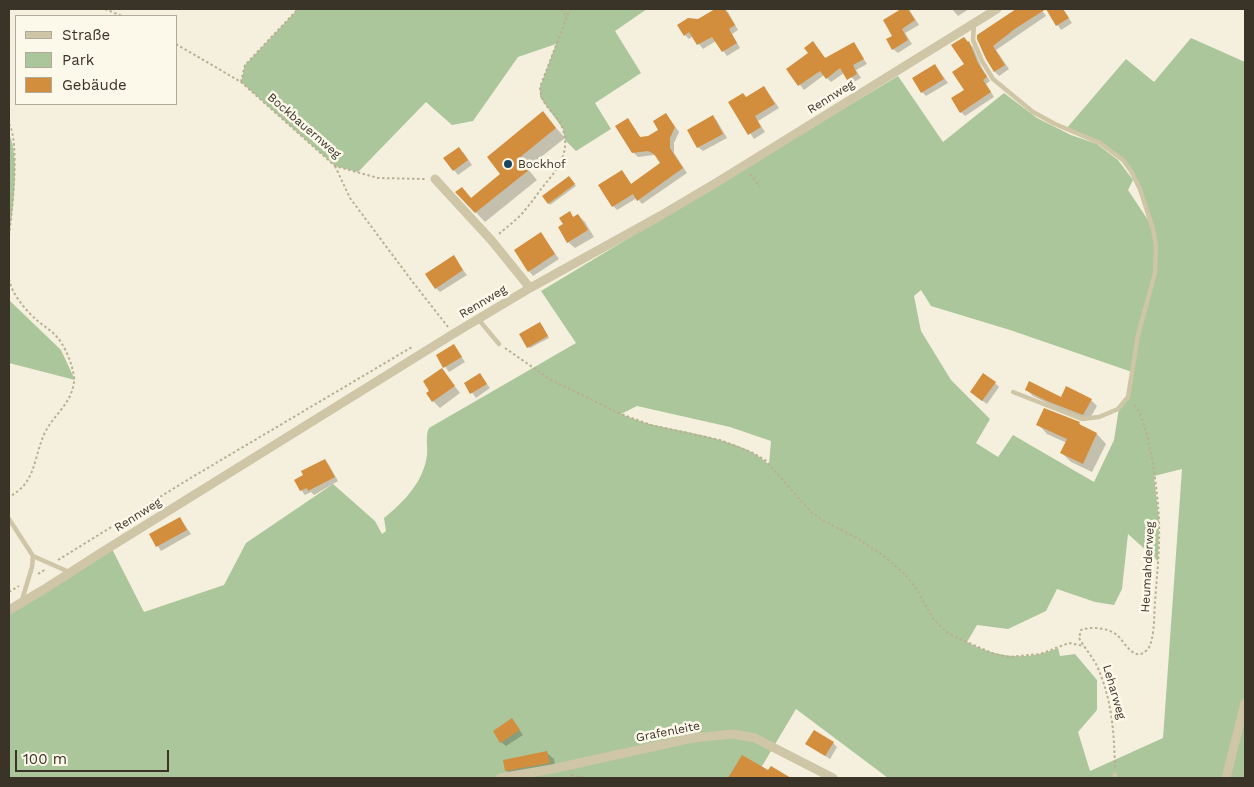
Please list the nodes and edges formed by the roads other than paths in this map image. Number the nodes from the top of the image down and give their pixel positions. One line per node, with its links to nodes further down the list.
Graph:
1 (997, 9): 2 (street, Rennweg)
2 (974, 23): 4 (street, Rennweg); 7 (lane)
3 (435, 179): 4 (street)
4 (530, 288): 5 (street, Rennweg)
5 (479, 320): 6 (lane); 10 (street, Rennweg)
6 (499, 344)
7 (1013, 392)
8 (9, 519): 9 (lane)
9 (32, 556): 10 (lane); 11 (lane)
10 (70, 573): 11 (street, Rennweg)
11 (21, 603): 12 (street, Rennweg)
12 (9, 610)
13 (1245, 703): 16 (street)
14 (500, 778): 15 (street, Grafenleite)
15 (833, 778)
16 (1226, 778)

